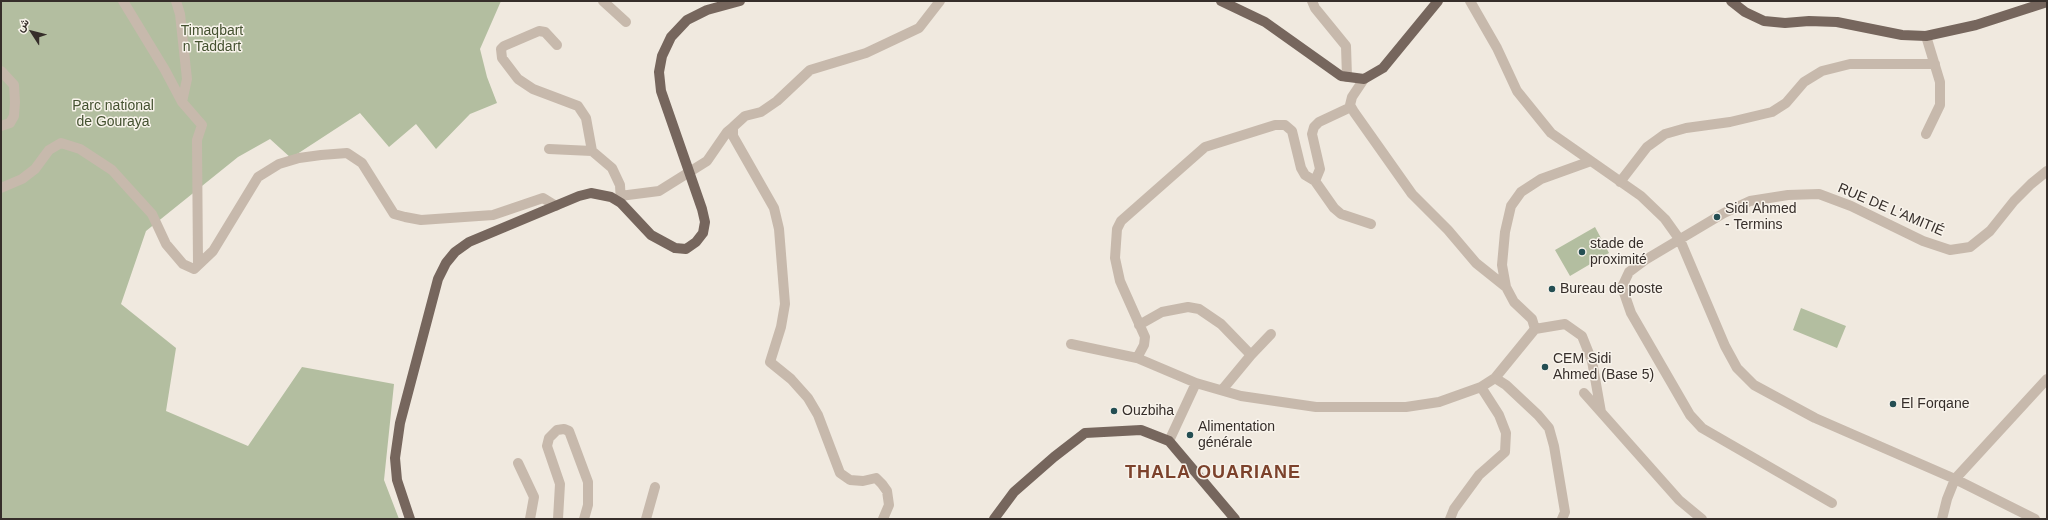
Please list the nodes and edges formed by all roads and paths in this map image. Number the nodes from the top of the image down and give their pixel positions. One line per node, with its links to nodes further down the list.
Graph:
1 (123, 1): 19 (street)
2 (176, 1): 19 (street)
3 (603, 1): 12 (street)
4 (740, 1): 28 (main road)
5 (940, 1): 22 (street)
6 (1221, 1): 17 (main road)
7 (1312, 1): 17 (street)
8 (1438, 1): 18 (main road)
9 (1470, 1): 26 (street)
10 (1731, 1): 13 (main road)
11 (2047, 2): 13 (main road)
12 (626, 22)
13 (1926, 36): 15 (street)
14 (557, 45): 25 (street)
15 (1935, 64): 23 (street); 30 (street)
16 (1, 71): 21 (street)
17 (1347, 77): 18 (main road)
18 (1364, 79): 20 (street)
19 (182, 102): 36 (street)
20 (1351, 107): 29 (street); 37 (street)
21 (1, 126)
22 (733, 127): 28 (street); 64 (street)
23 (1926, 134)
24 (549, 149): 25 (street)
25 (592, 151): 32 (street)
26 (1591, 162): 30 (street); 37 (street)
27 (2047, 171): 35 (street, RUE DE L'AMITIÉ)
28 (688, 172): 32 (street); 32 (main road)
29 (1315, 181): 34 (street); 38 (street)
30 (1620, 182): 35 (street)
31 (1, 188): 36 (street)
32 (621, 199): 33 (main road)
33 (556, 206): 36 (street); 59 (main road)
34 (1372, 224)
35 (1680, 240): 55 (street); 57 (street, RUE DE L'AMITIÉ)
36 (198, 265)
37 (1506, 287): 39 (street)
38 (1139, 325): 42 (street); 43 (street)
39 (1536, 329): 44 (street); 52 (street)
40 (1271, 334): 42 (street)
41 (1071, 344): 43 (street)
42 (1250, 355): 48 (street)
43 (1137, 358): 46 (street)
44 (1495, 378): 47 (street); 68 (street)
45 (2047, 379): 49 (street)
46 (1196, 383): 48 (street); 53 (street)
47 (1481, 387): 48 (street); 58 (street)
48 (1222, 390)
49 (2036, 390): 50 (street); 55 (street)
50 (2047, 392)
51 (1584, 393): 52 (street)
52 (1601, 412): 69 (street)
53 (1169, 442): 65 (main road); 66 (main road)
54 (518, 463): 60 (street)
55 (1955, 479): 70 (street); 71 (street)
56 (655, 487): 63 (street)
57 (1832, 503)
58 (1454, 514): 67 (street)
59 (410, 519)
60 (530, 519)
61 (558, 519): 62 (street)
62 (584, 519)
63 (646, 519)
64 (883, 519)
65 (994, 519)
66 (1235, 519)
67 (1450, 519)
68 (1562, 519)
69 (1702, 519)
70 (1942, 519)
71 (2035, 519)

